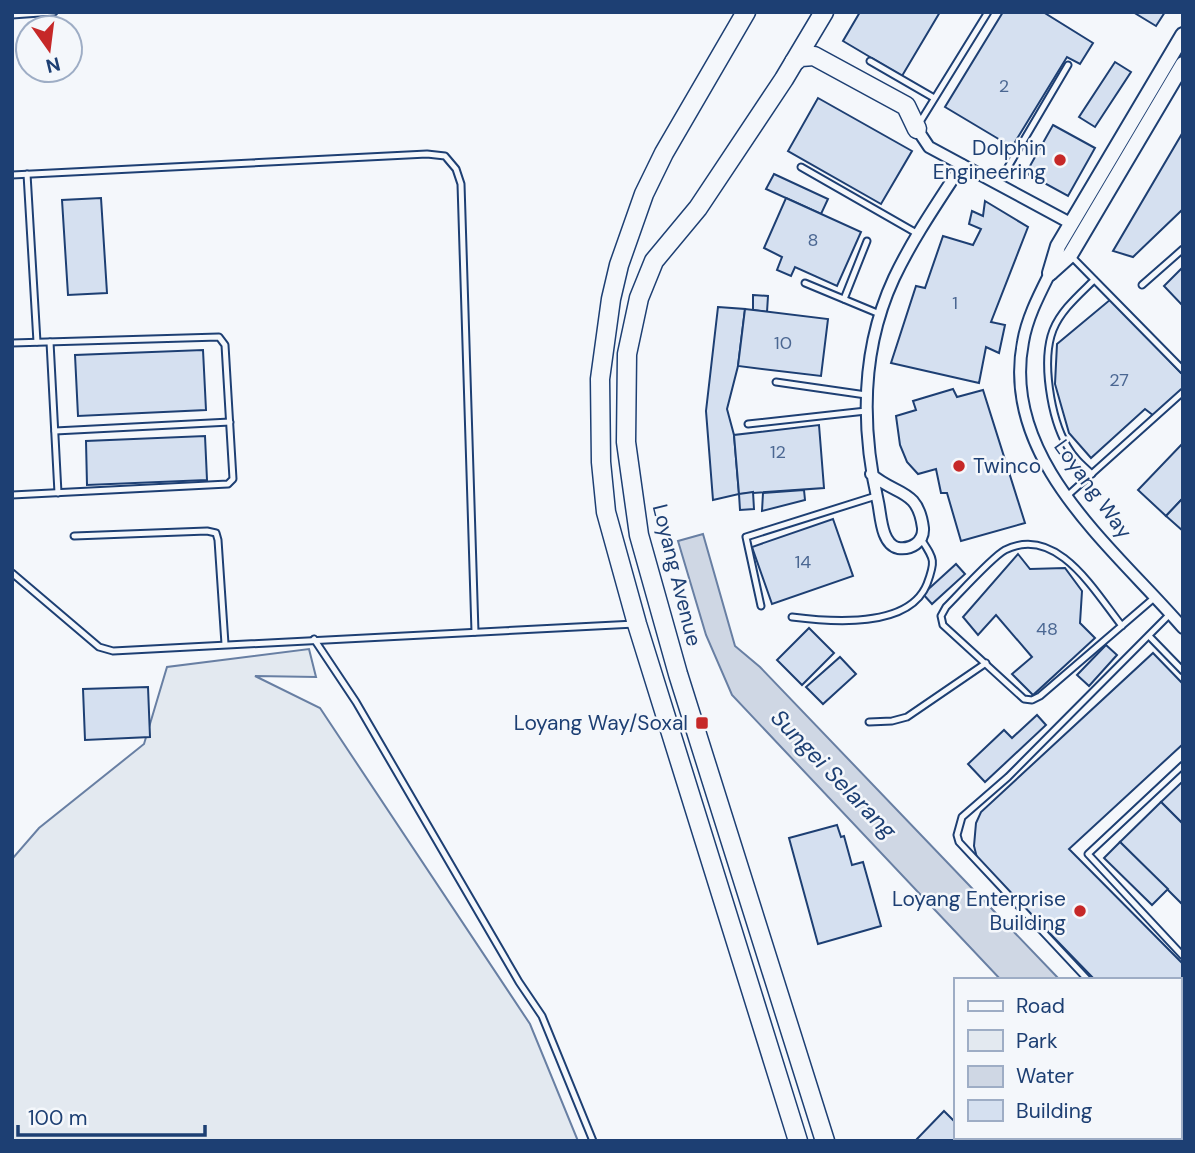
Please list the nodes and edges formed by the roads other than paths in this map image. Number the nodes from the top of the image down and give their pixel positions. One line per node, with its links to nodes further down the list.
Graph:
1 (54, 12): 5 (lane)
2 (746, 12): 54 (main road)
3 (824, 12): 8 (main road, Loyang Avenue)
4 (988, 12): 11 (lane)
5 (12, 15)
6 (1183, 35): 19 (street, Loyang Way)
7 (870, 61): 11 (lane)
8 (793, 62): 12 (main road); 69 (main road, Loyang Avenue)
9 (1183, 64): 18 (street, Loyang Way)
10 (1068, 65): 17 (lane)
11 (934, 98): 12 (lane)
12 (917, 129): 13 (street)
13 (962, 165): 17 (street); 20 (street)
14 (802, 167): 20 (lane)
15 (27, 174): 16 (lane); 30 (lane); 57 (lane)
16 (12, 175)
17 (999, 184): 19 (street)
18 (1090, 218): 19 (street); 23 (street, Loyang Way)
19 (1072, 224): 23 (street); 24 (street, Loyang Way)
20 (918, 234): 29 (street)
21 (867, 242): 28 (lane)
22 (1183, 249): 27 (lane)
23 (1072, 251): 24 (street, Loyang Way); 25 (lane)
24 (1050, 273): 46 (street, Loyang Way)
25 (1094, 280): 33 (lane); 42 (lane)
26 (805, 283): 28 (lane)
27 (1142, 285)
28 (844, 299): 29 (lane)
29 (882, 315): 36 (street)
30 (37, 342): 31 (lane); 32 (lane)
31 (50, 342): 38 (lane); 40 (lane)
32 (12, 343)
33 (1183, 370)
34 (776, 382): 36 (lane)
35 (1183, 392): 42 (lane)
36 (866, 395): 37 (street)
37 (866, 411): 39 (lane); 41 (street)
38 (230, 422): 40 (lane); 43 (lane)
39 (748, 424)
40 (55, 431): 43 (lane)
41 (872, 474): 45 (street); 48 (street)
42 (1092, 474): 46 (lane)
43 (58, 493): 44 (lane)
44 (12, 495)
45 (876, 496): 48 (street); 51 (lane)
46 (1067, 496): 50 (street, Loyang Way)
47 (74, 536): 60 (lane)
48 (921, 538): 53 (lane)
49 (12, 573): 60 (lane)
50 (1155, 597): 52 (street, Loyang Way); 55 (lane)
51 (761, 606)
52 (1170, 614): 56 (street, Loyang Way); 58 (lane)
53 (792, 617)
54 (637, 624): 57 (lane); 68 (main road)
55 (1122, 626): 61 (lane); 61 (lane)
56 (1183, 628)
57 (475, 632): 59 (lane)
58 (1149, 636): 62 (lane); 66 (lane)
59 (314, 639): 60 (lane); 67 (lane)
60 (225, 645)
61 (986, 663): 63 (lane)
62 (1183, 671)
63 (869, 722)
64 (1183, 765): 65 (lane)
65 (1183, 956)
66 (1085, 978)
67 (593, 1141)
68 (799, 1141)
69 (825, 1141)

